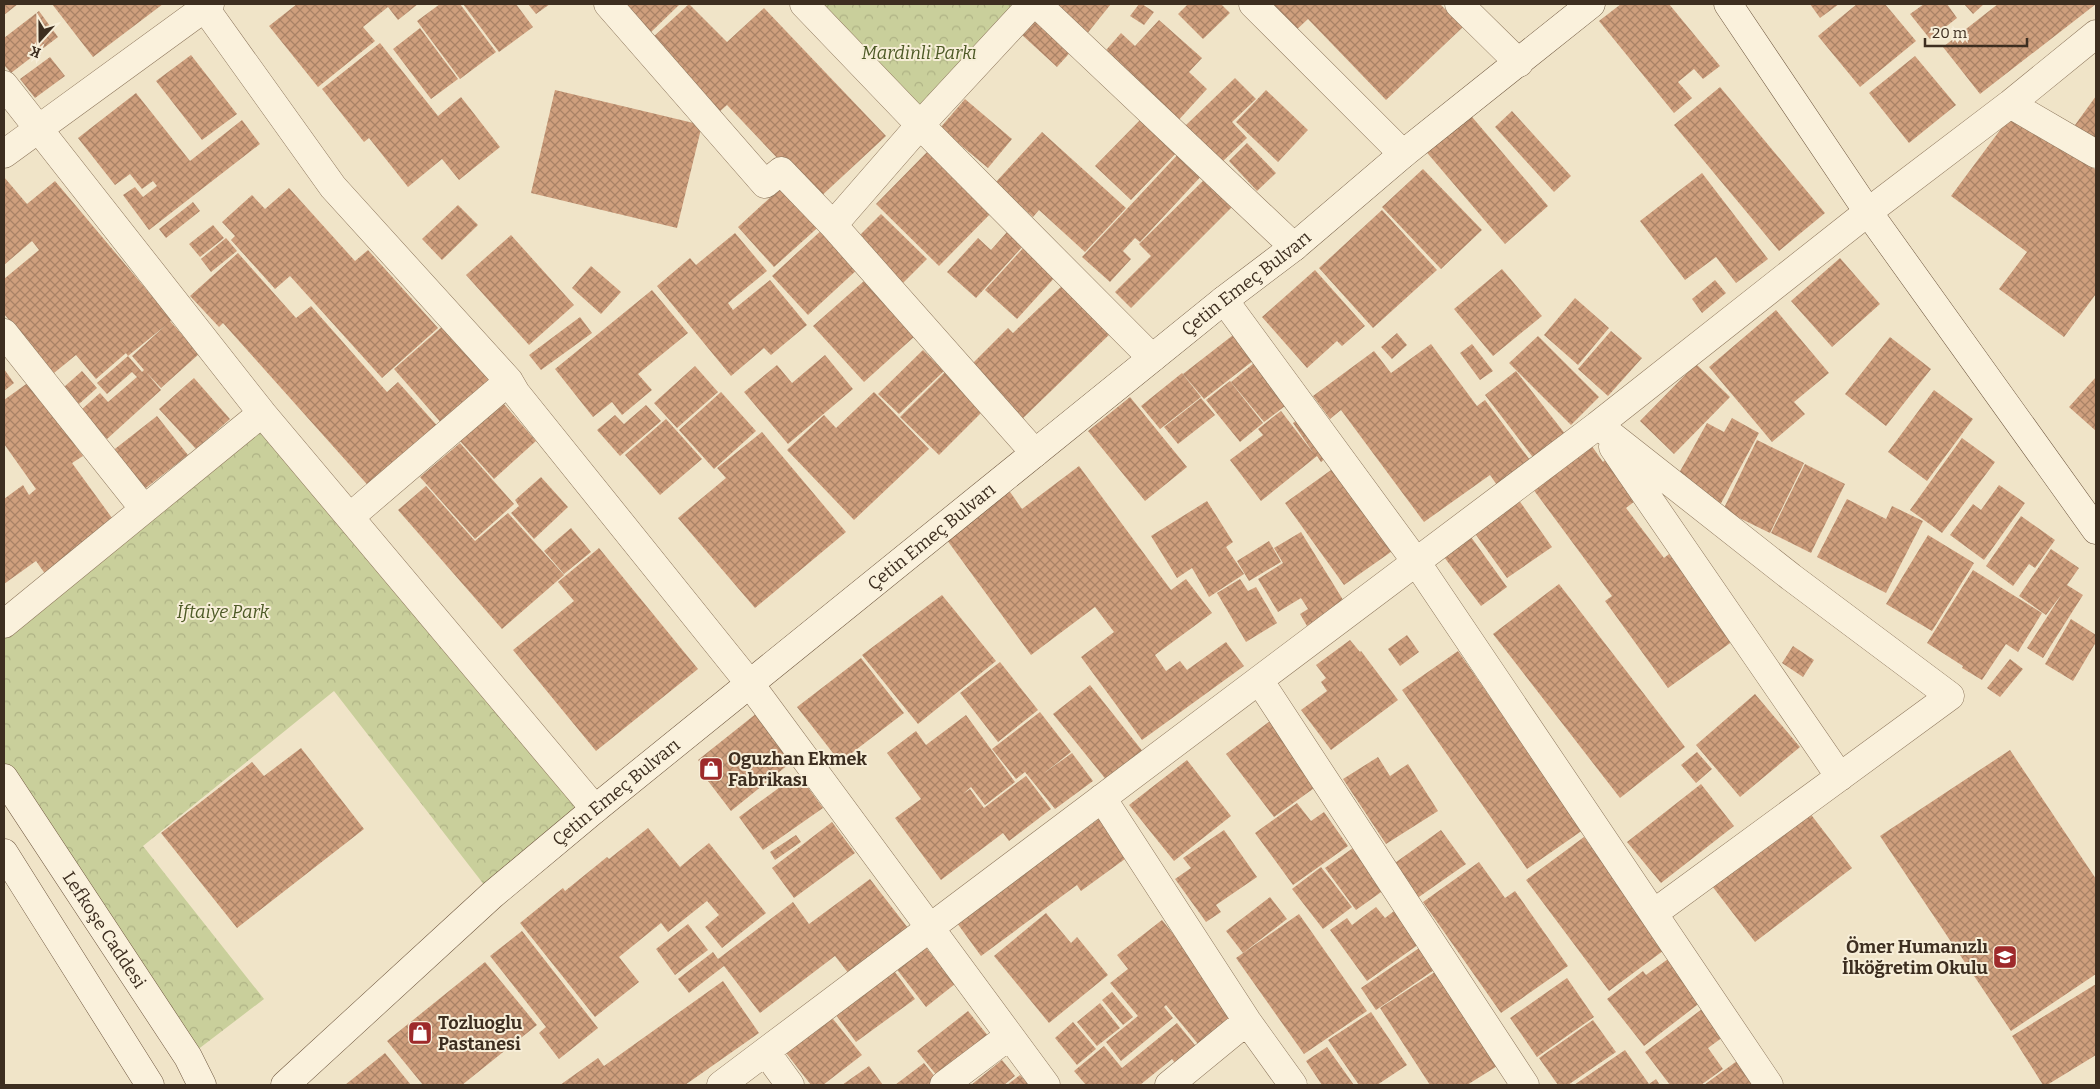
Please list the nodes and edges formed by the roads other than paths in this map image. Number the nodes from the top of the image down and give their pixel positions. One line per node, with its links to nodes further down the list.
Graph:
1 (608, 4): 20 (street)
2 (804, 4): 14 (street)
3 (1032, 4): 14 (street)
4 (1037, 4): 21 (street)
5 (1253, 4): 17 (street)
6 (1459, 4): 11 (street)
7 (1591, 4): 11 (street, Çetin Emeç Bulvarı)
8 (1728, 4): 19 (street)
9 (205, 5): 15 (street); 25 (street)
10 (2096, 34): 13 (street)
11 (1518, 63): 17 (street, Çetin Emeç Bulvarı)
12 (4, 85): 15 (street)
13 (2010, 104): 18 (street); 19 (street)
14 (920, 125): 20 (street); 24 (street)
15 (38, 128): 16 (street); 26 (street)
16 (4, 154)
17 (1403, 154): 21 (street, Çetin Emeç Bulvarı)
18 (2096, 154)
19 (1868, 212): 27 (street); 30 (street)
20 (833, 225): 28 (street)
21 (1294, 248): 22 (street, Çetin Emeç Bulvarı)
22 (1224, 300): 24 (street, Çetin Emeç Bulvarı); 32 (street)
23 (4, 333): 29 (street)
24 (1152, 358): 28 (street, Çetin Emeç Bulvarı)
25 (509, 381): 31 (street); 35 (street)
26 (262, 413): 29 (street); 31 (street)
27 (1598, 425): 32 (street); 37 (street); 37 (street)
28 (1035, 452): 35 (street, Çetin Emeç Bulvarı)
29 (144, 509): 33 (street)
30 (2093, 515)
31 (350, 517): 39 (street)
32 (1416, 563): 34 (street); 41 (street)
33 (4, 624)
34 (1258, 680): 38 (street); 55 (street)
35 (750, 684): 39 (street, Çetin Emeç Bulvarı); 42 (street)
36 (4, 778): 47 (street, Lefkoşe Caddesi)
37 (1840, 778): 41 (street)
38 (1102, 798): 42 (street); 43 (street)
39 (596, 809): 48 (street, Çetin Emeç Bulvarı)
40 (4, 854): 46 (street)
41 (1654, 912): 56 (street)
42 (929, 929): 44 (street); 45 (street)
43 (1247, 1021): 53 (street); 54 (street)
44 (1009, 1036): 51 (street); 52 (street)
45 (766, 1052): 49 (street); 50 (street)
46 (150, 1085)
47 (202, 1085)
48 (285, 1085)
49 (721, 1085)
50 (790, 1085)
51 (944, 1085)
52 (1046, 1085)
53 (1169, 1085)
54 (1293, 1085)
55 (1525, 1085)
56 (1769, 1085)

